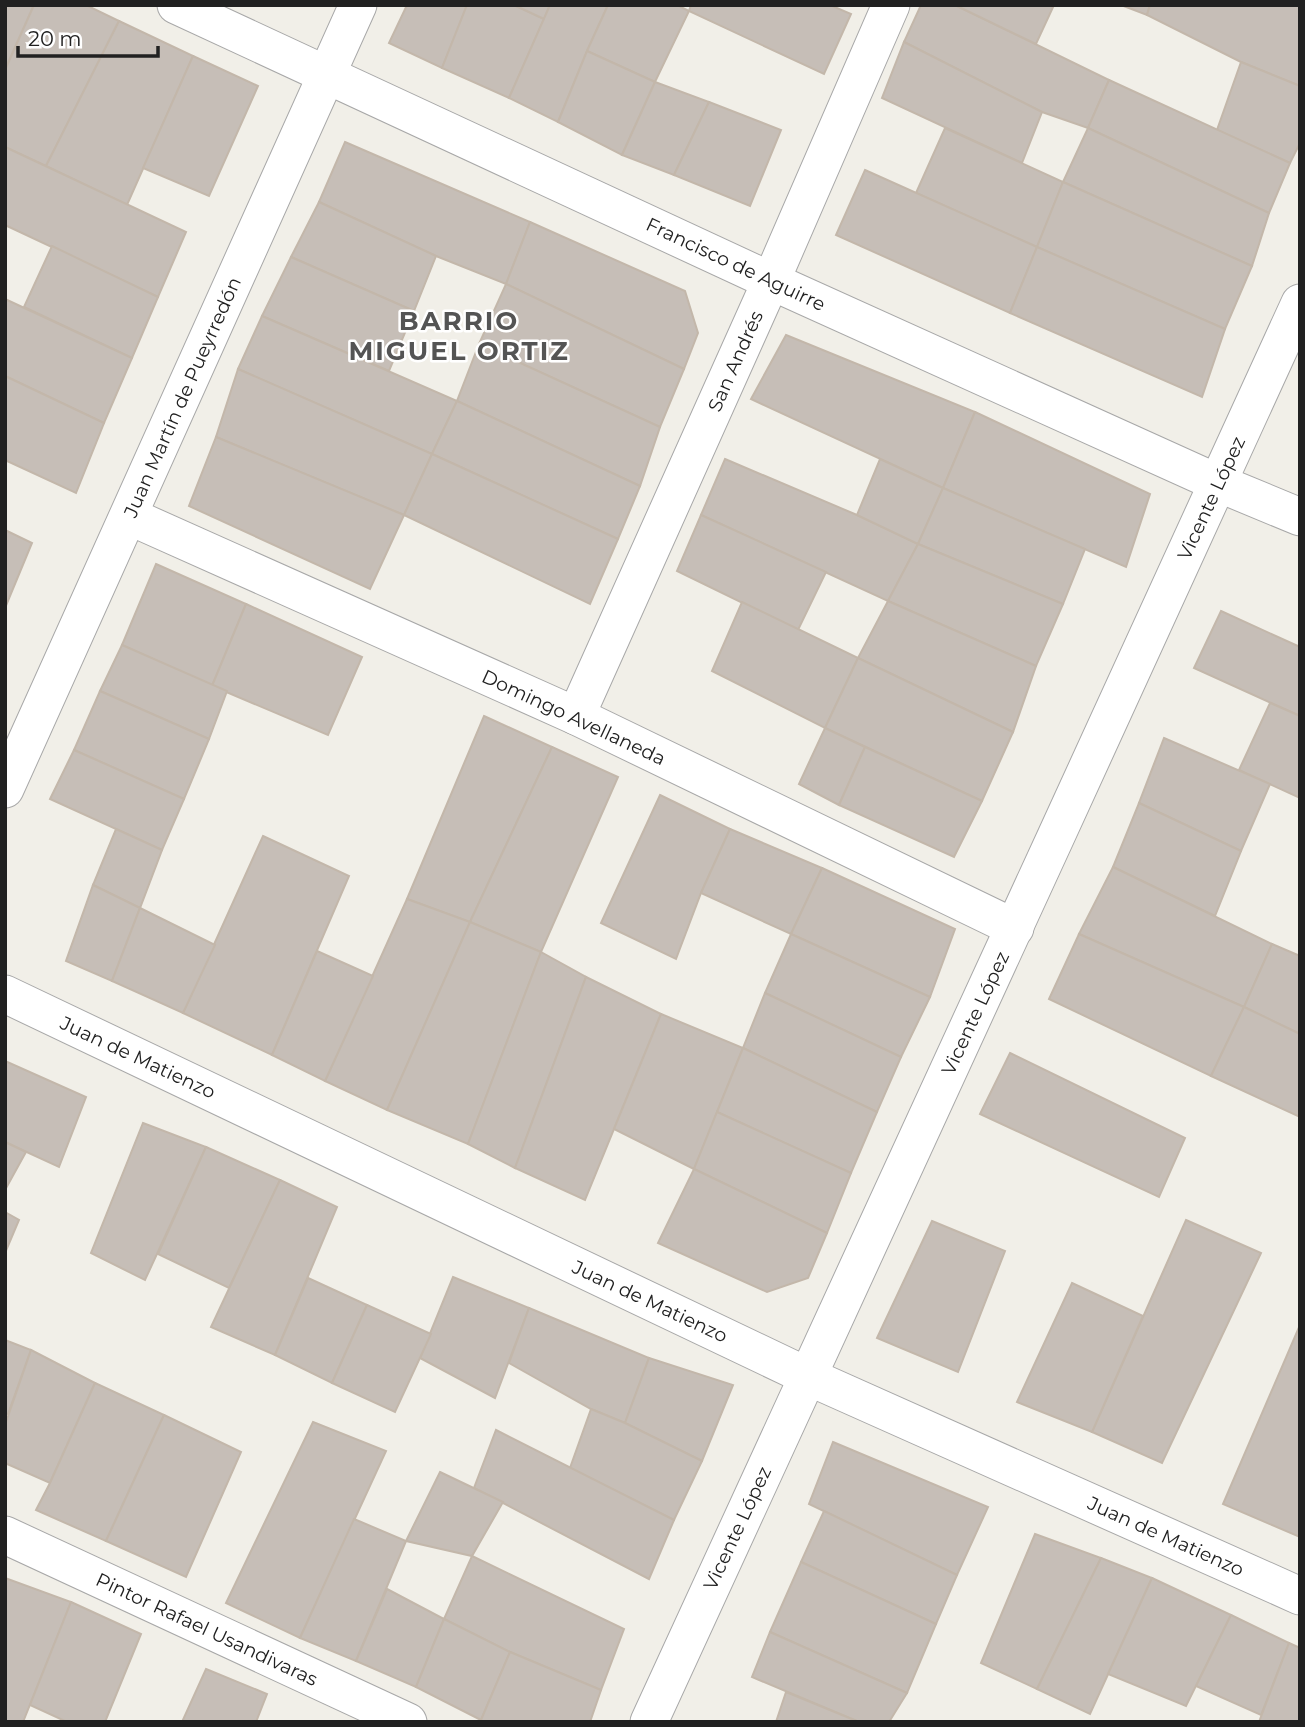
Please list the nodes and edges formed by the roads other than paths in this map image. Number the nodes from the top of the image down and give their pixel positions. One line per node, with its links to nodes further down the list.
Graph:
1 (176, 5): 4 (street, Francisco de Aguirre)
2 (358, 5): 4 (street, Juan Martín de Pueyrredón)
3 (891, 5): 5 (street, San Andrés)
4 (326, 75): 5 (street, Francisco de Aguirre); 8 (street, Juan Martín de Pueyrredón)
5 (771, 281): 7 (street, Francisco de Aguirre); 10 (street, San Andrés)
6 (1300, 303): 7 (street, Vicente López)
7 (1219, 482): 9 (street, Francisco de Aguirre); 12 (street, Vicente López)
8 (129, 516): 10 (street, Domingo Avellaneda); 11 (street, Juan Martín de Pueyrredón)
9 (1300, 517)
10 (576, 716): 12 (street, Domingo Avellaneda)
11 (5, 789)
12 (1015, 928): 14 (street, Vicente López)
13 (5, 993): 14 (street, Juan de Matienzo)
14 (807, 1376): 16 (street, Juan de Matienzo); 18 (street, Vicente López)
15 (5, 1535): 17 (street, Pintor Rafael Usandivaras)
16 (1300, 1596)
17 (408, 1722)
18 (649, 1722)

